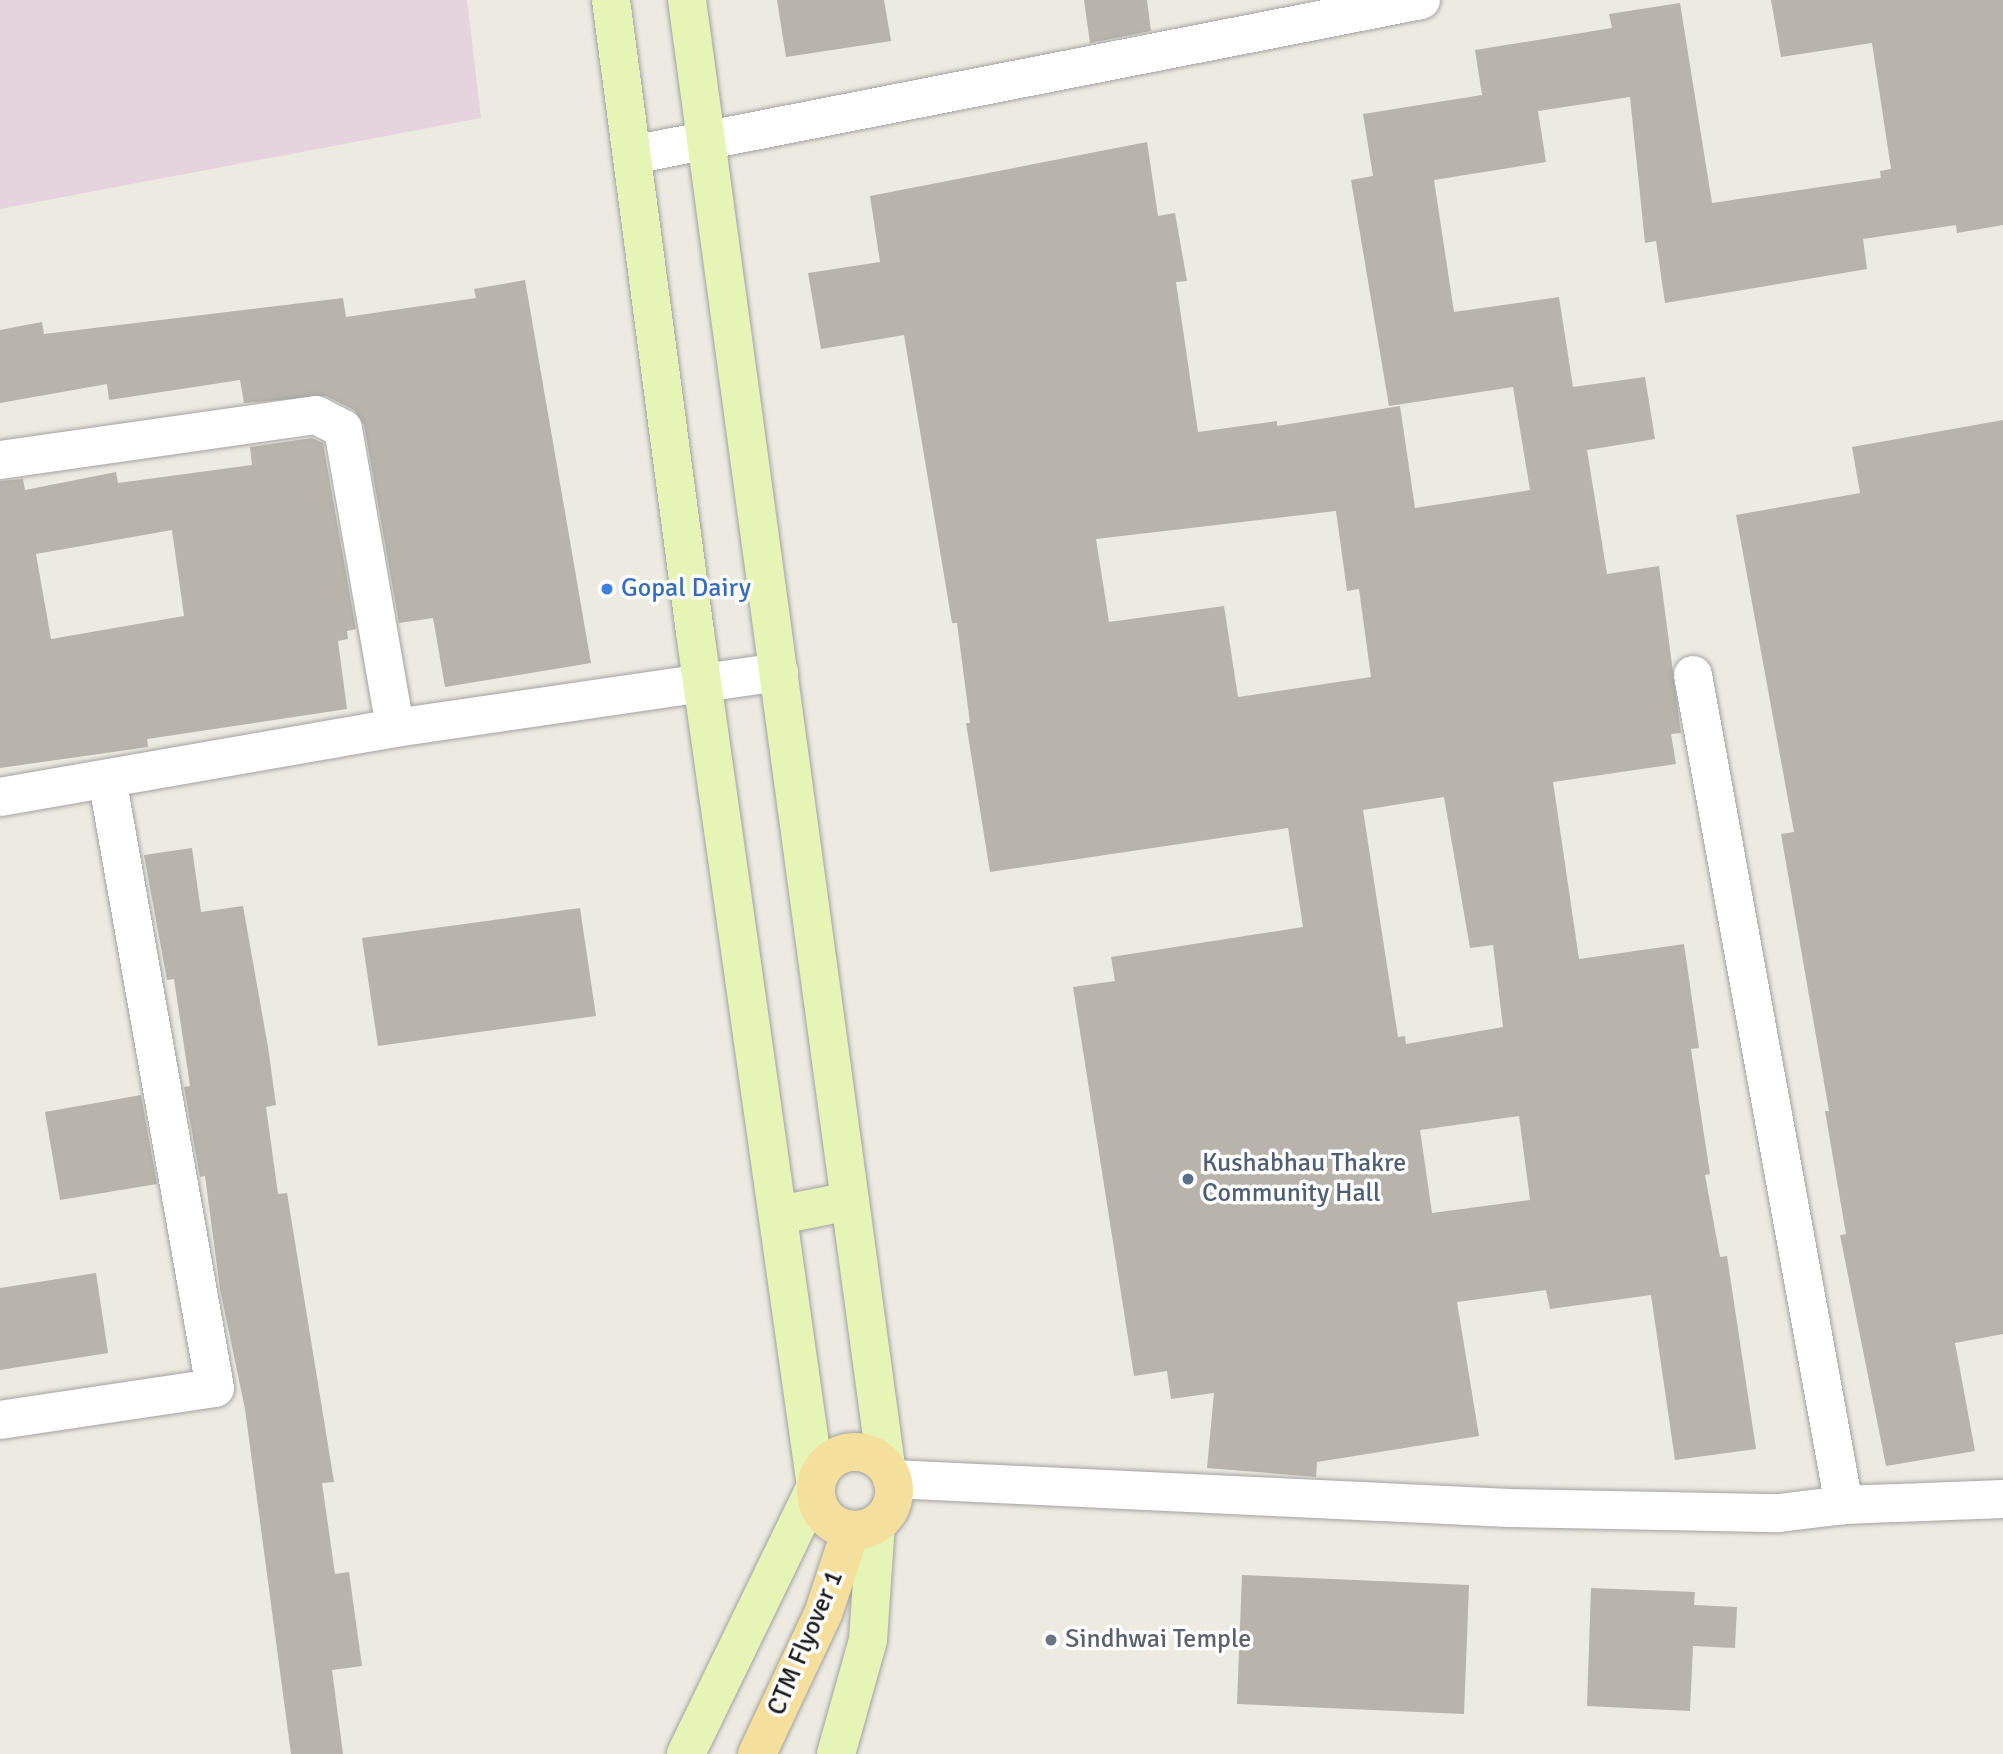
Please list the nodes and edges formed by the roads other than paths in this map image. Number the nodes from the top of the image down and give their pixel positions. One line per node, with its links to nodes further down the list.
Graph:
1 (611, 0): 5 (main road)
2 (687, 0): 4 (main road)
3 (1421, 0): 4 (street)
4 (706, 142): 5 (street); 7 (main road)
5 (632, 155): 9 (main road)
6 (0, 460): 10 (street)
7 (779, 672): 9 (street); 13 (main road)
8 (1693, 675): 19 (street)
9 (702, 685): 10 (street); 14 (main road)
10 (395, 727): 11 (street)
11 (107, 778): 12 (street); 15 (street)
12 (0, 797)
13 (850, 1201): 14 (main road); 16 (main road)
14 (779, 1215): 17 (main road)
15 (0, 1420)
16 (889, 1473): 17 (main road); 19 (street); 20 (main road)
17 (816, 1486): 20 (main road); 22 (main road)
18 (2003, 1499): 19 (street)
19 (1844, 1505)
20 (864, 1527): 21 (main road, CTM Flyover 1); 23 (main road)
21 (759, 1749)
22 (686, 1754)
23 (836, 1754)

